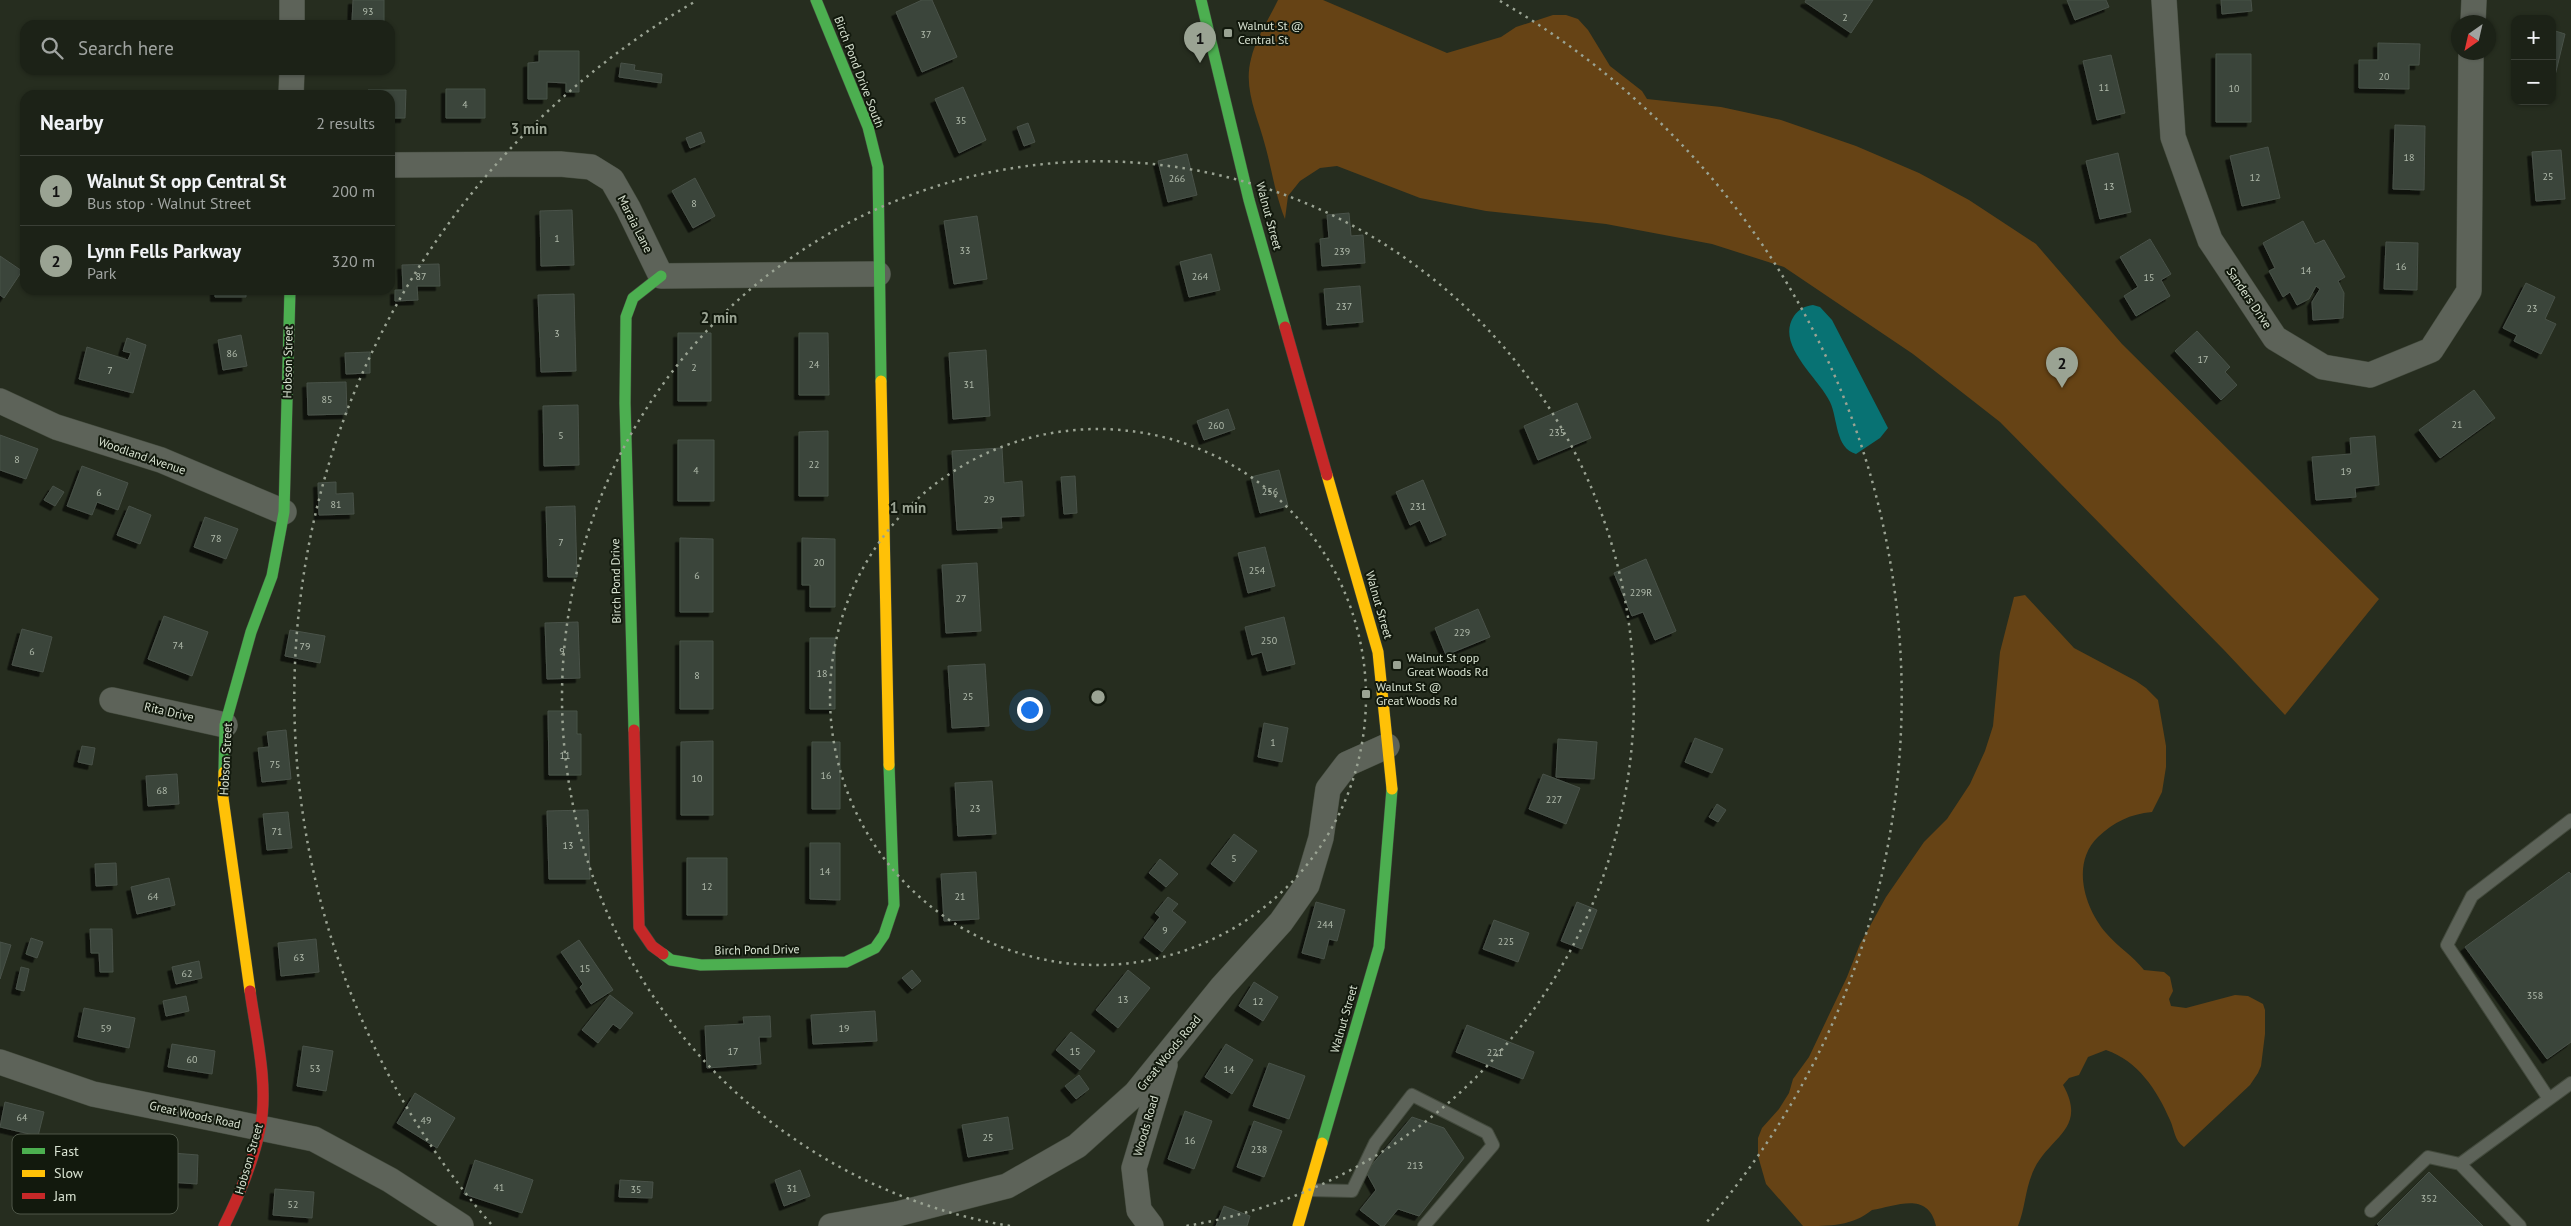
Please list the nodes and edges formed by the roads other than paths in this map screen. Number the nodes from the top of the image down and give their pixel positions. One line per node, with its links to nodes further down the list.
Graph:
1 (292, 0): 7 (street)
2 (816, 0): 12 (street, Birch Pond Drive South)
3 (1201, 0): 19 (street, Walnut Street)
4 (2164, 0): 8 (street, Sanders Drive)
5 (2474, 0): 6 (street)
6 (2473, 15)
7 (292, 20)
8 (2471, 60)
9 (292, 75): 10 (street)
10 (292, 90)
11 (395, 165): 13 (street, Maraia Lane)
12 (878, 274): 13 (street); 13 (street, Birch Pond Drive)
13 (661, 276)
14 (290, 295): 16 (street, Hobson Street)
15 (0, 401): 16 (street, Woodland Avenue)
16 (284, 512): 18 (street, Hobson Street)
17 (112, 700): 18 (street, Rita Drive)
18 (225, 725): 25 (street, Hobson Street)
19 (1387, 746): 21 (street, Great Woods Road); 27 (street, Walnut Street)
20 (2571, 820): 24 (lane)
21 (1168, 1054): 31 (street, Great Woods Road); 32 (street, Woods Road)
22 (0, 1062): 25 (street, Great Woods Road)
23 (2571, 1083): 24 (lane)
24 (2548, 1099): 26 (lane)
25 (260, 1128): 29 (street, Hobson Street); 30 (street, Great Woods Road)
26 (2460, 1164): 28 (lane); 35 (lane)
27 (1309, 1190): 33 (street, Walnut Street); 34 (lane)
28 (2371, 1211)
29 (224, 1226)
30 (461, 1226)
31 (831, 1226)
32 (1151, 1226)
33 (1298, 1226)
34 (1424, 1226)
35 (2520, 1226)

